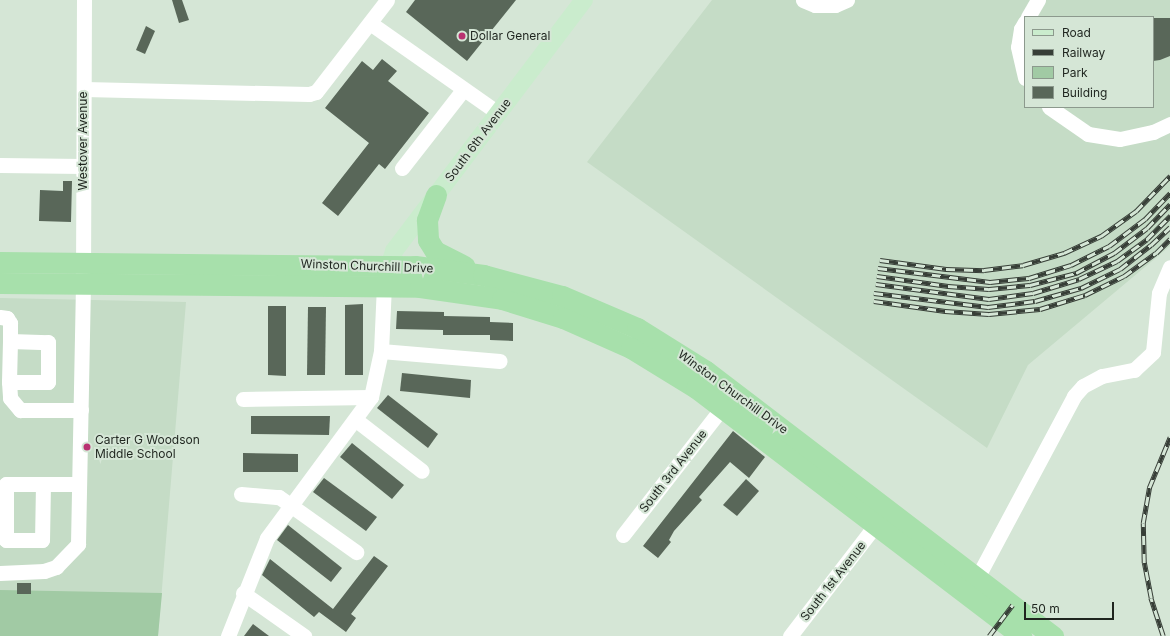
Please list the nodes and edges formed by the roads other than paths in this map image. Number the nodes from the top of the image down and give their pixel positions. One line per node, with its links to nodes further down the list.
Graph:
1 (84, 0): 11 (street, Westover Avenue)
2 (387, 0): 8 (street)
3 (584, 0): 14 (main road, South 6th Avenue)
4 (803, 0): 5 (street)
5 (847, 0)
6 (1038, 0): 7 (street)
7 (1029, 16)
8 (370, 23): 11 (street); 12 (street)
9 (1024, 24): 10 (street)
10 (1024, 74)
11 (84, 89): 17 (street, Westover Avenue)
12 (463, 90): 14 (street); 18 (street)
13 (1050, 108): 15 (street)
14 (498, 113): 19 (main road, South 6th Avenue)
15 (1170, 124)
16 (0, 165): 17 (street)
17 (83, 166): 23 (street, Westover Avenue)
18 (402, 168)
19 (436, 195): 21 (main road, South 6th Avenue); 24 (highway)
20 (0, 262): 23 (highway, Winston Churchill Drive)
21 (389, 265): 23 (highway, Winston Churchill Drive); 24 (highway, Winston Churchill Drive); 26 (main road, South 6th Avenue)
22 (1170, 267): 46 (street)
23 (83, 273): 25 (highway, Winston Churchill Drive); 26 (highway, Winston Churchill Drive); 35 (street, Westover Avenue)
24 (483, 275): 34 (highway, Winston Churchill Drive)
25 (0, 282)
26 (384, 285): 29 (street); 34 (highway, Winston Churchill Drive)
27 (0, 317): 28 (street)
28 (10, 342): 31 (street); 31 (street)
29 (381, 351): 30 (street); 32 (street)
30 (500, 361)
31 (9, 382): 35 (street)
32 (371, 397): 33 (street); 36 (street)
33 (243, 399)
34 (728, 399): 42 (highway, Winston Churchill Drive); 43 (street, South 3rd Avenue)
35 (81, 410): 39 (street, Westover Avenue)
36 (356, 420): 37 (street); 41 (street)
37 (422, 471)
38 (44, 484): 39 (street)
39 (79, 484): 45 (street, Westover Avenue)
40 (241, 494): 41 (street)
41 (291, 504): 44 (street); 47 (street)
42 (882, 517): 46 (highway, Winston Churchill Drive); 50 (street, South 1st Avenue); 51 (highway, Winston Churchill Drive)
43 (624, 535)
44 (356, 552)
45 (0, 573)
46 (977, 578): 52 (highway, Winston Churchill Drive)
47 (243, 593): 48 (street); 49 (street)
48 (228, 636)
49 (304, 636)
50 (790, 636)
51 (1021, 636)
52 (1053, 636)

